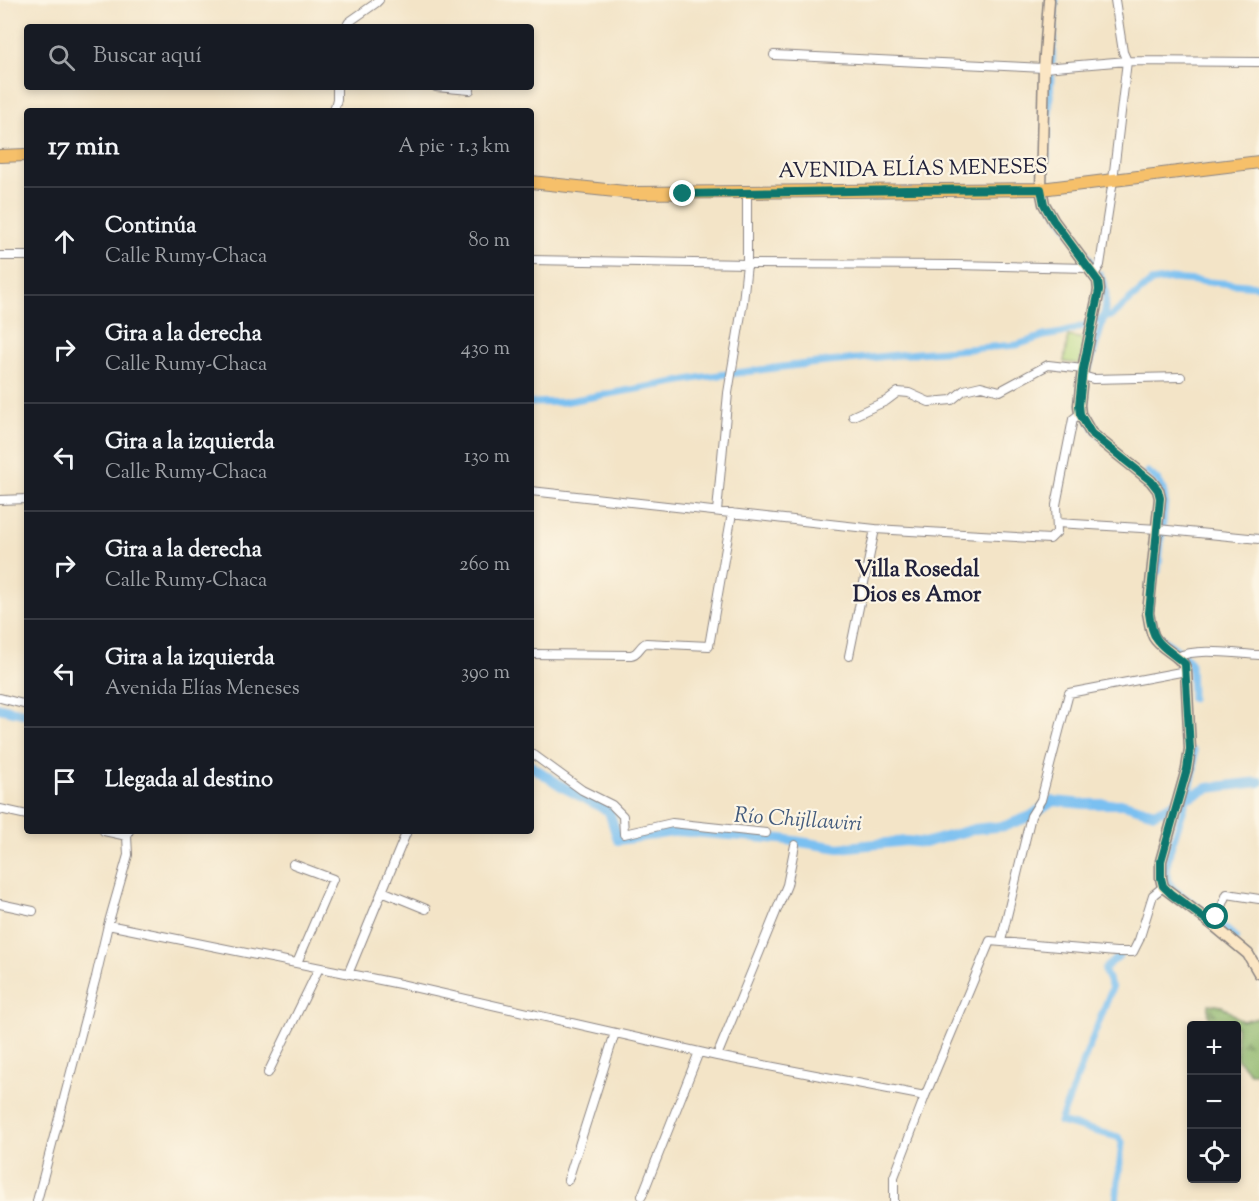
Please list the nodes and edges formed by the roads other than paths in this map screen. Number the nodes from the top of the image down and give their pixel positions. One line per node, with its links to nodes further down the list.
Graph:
1 (379, 0): 4 (street)
2 (1048, 0): 8 (street)
3 (1115, 0): 6 (street)
4 (348, 24)
5 (774, 55): 8 (street)
6 (1127, 61): 7 (street); 8 (street); 14 (street)
7 (1259, 62)
8 (1044, 68): 16 (street)
9 (337, 90): 10 (street)
10 (335, 108)
11 (24, 155): 12 (main road)
12 (0, 156)
13 (1259, 162): 14 (main road, AVENIDA ELÍAS MENESES)
14 (1113, 180): 16 (main road, AVENIDA ELÍAS MENESES); 22 (street)
15 (534, 182): 17 (main road, AVENIDA ELÍAS MENESES)
16 (1041, 189): 17 (main road, AVENIDA ELÍAS MENESES); 22 (street)
17 (747, 193): 21 (street)
18 (0, 256): 19 (street)
19 (24, 256)
20 (534, 260): 21 (street)
21 (747, 264): 22 (street); 30 (street)
22 (1091, 271): 23 (street)
23 (1083, 372): 24 (street); 25 (street); 26 (street)
24 (1181, 377)
25 (1080, 414): 32 (street); 34 (street)
26 (853, 416)
27 (534, 491): 30 (street)
28 (24, 499): 29 (street)
29 (0, 500)
30 (717, 511): 31 (street)
31 (732, 513): 33 (street); 36 (street)
32 (1057, 523): 33 (street); 34 (street)
33 (875, 529): 38 (street)
34 (1162, 530): 35 (street); 39 (street)
35 (1259, 539)
36 (534, 654)
37 (1259, 655): 39 (street)
38 (849, 656)
39 (1181, 656): 40 (street)
40 (1186, 671): 51 (street); 59 (street)
41 (0, 698): 42 (street)
42 (24, 704)
43 (534, 755): 46 (street)
44 (0, 809): 45 (street)
45 (24, 813)
46 (766, 833)
47 (128, 834): 58 (street)
48 (406, 834): 52 (street)
49 (795, 845): 66 (street)
50 (293, 864): 60 (street)
51 (1163, 886): 57 (street); 59 (street)
52 (382, 891): 55 (street); 63 (street)
53 (1259, 899): 57 (street)
54 (0, 904): 56 (street)
55 (426, 909)
56 (33, 911)
57 (1214, 921): 62 (street)
58 (108, 925): 60 (street); 71 (street)
59 (1001, 941): 68 (street)
60 (297, 963): 61 (street)
61 (319, 968): 63 (street); 67 (street)
62 (1259, 973)
63 (348, 974): 64 (street)
64 (615, 1033): 65 (street); 69 (street)
65 (699, 1052): 66 (street); 70 (street)
66 (717, 1056): 68 (street)
67 (268, 1073)
68 (925, 1096): 72 (street)
69 (568, 1180)
70 (642, 1196)
71 (37, 1201)
72 (894, 1201)

